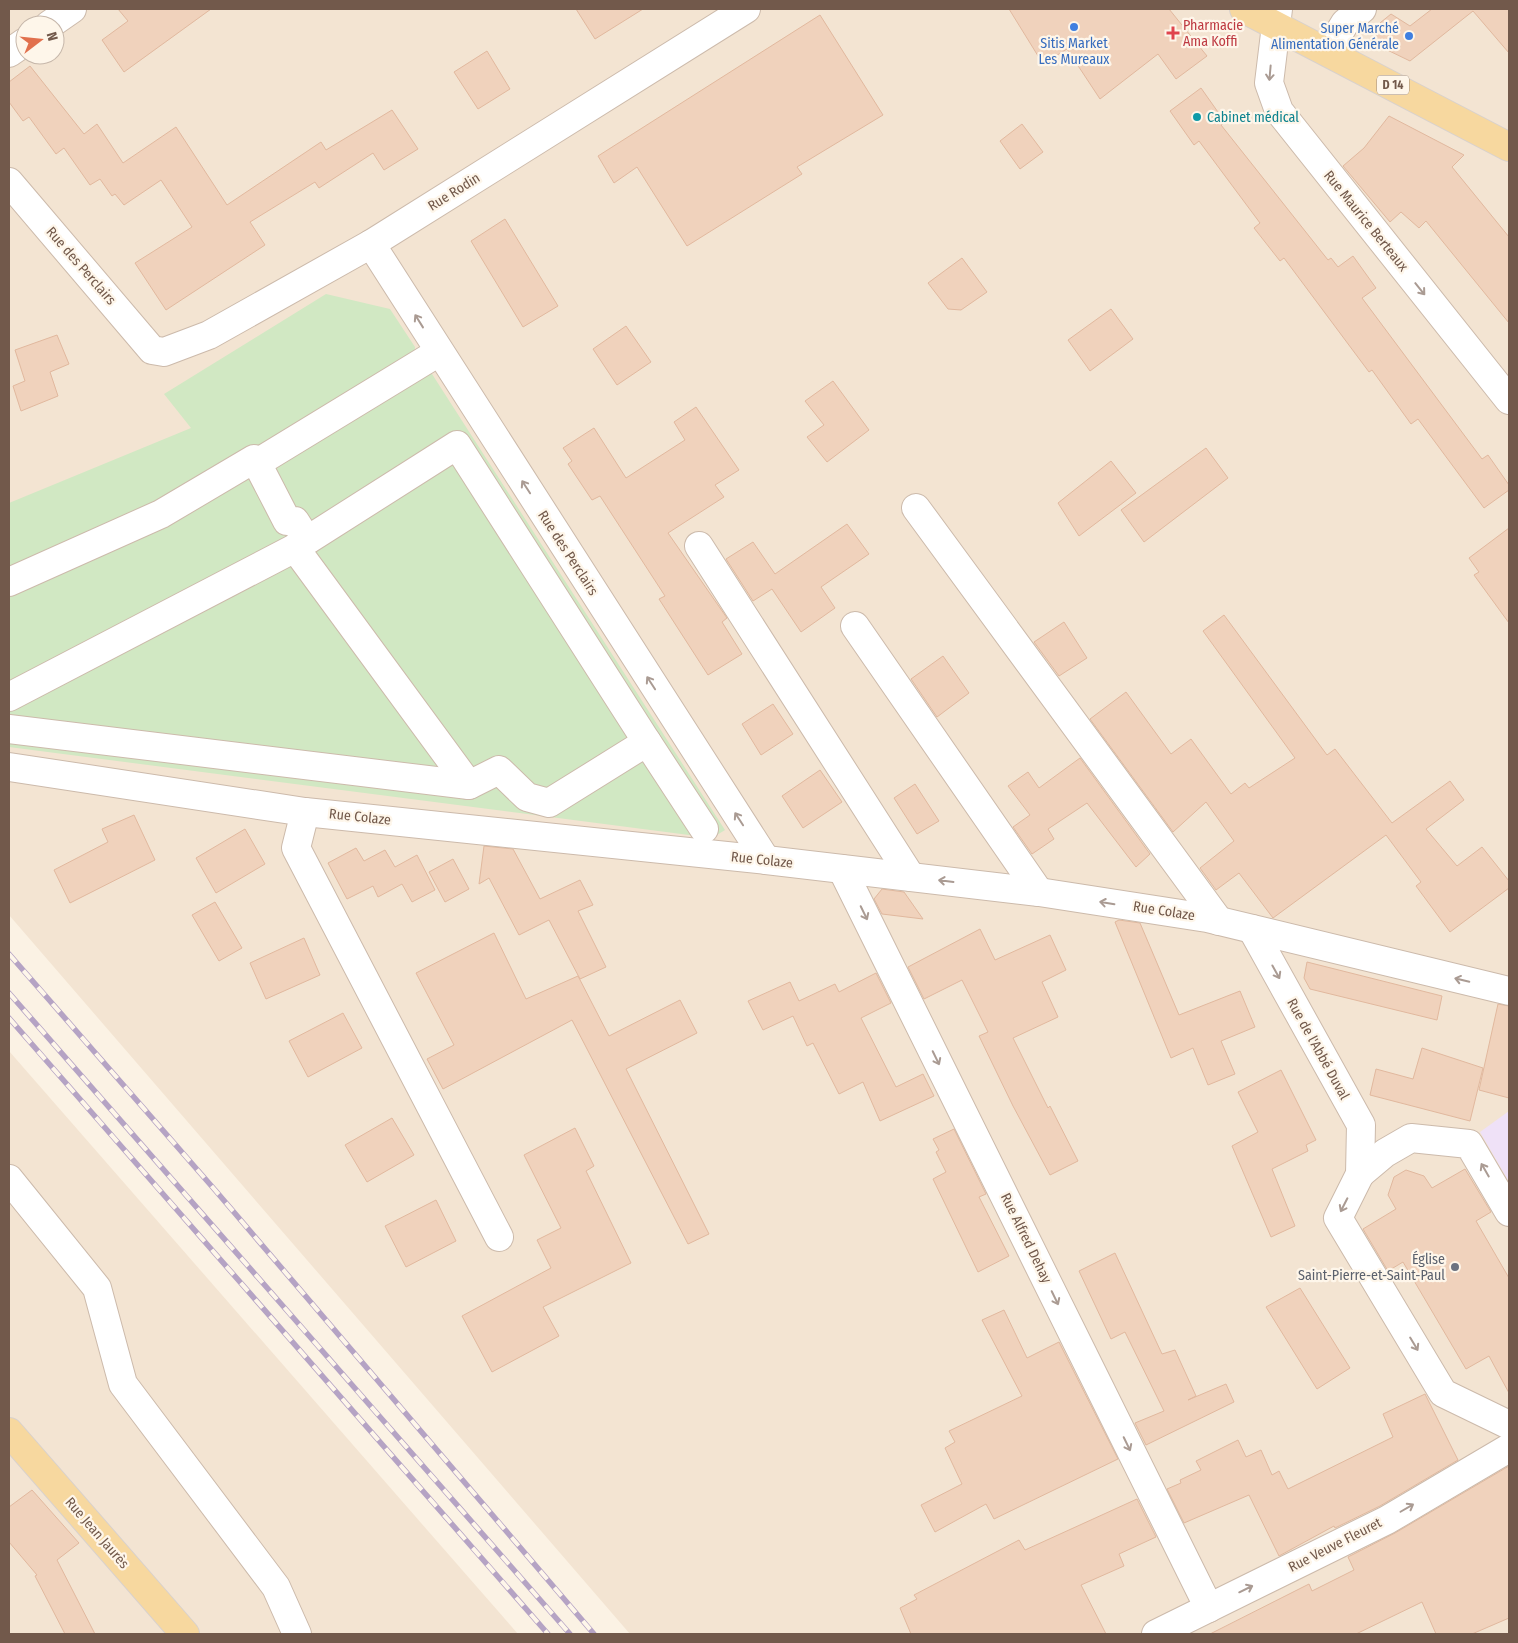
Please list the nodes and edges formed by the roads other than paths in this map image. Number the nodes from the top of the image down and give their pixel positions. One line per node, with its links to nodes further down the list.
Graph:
1 (746, 9): 8 (street, Rue Rodin)
2 (1244, 9): 4 (main road, D 14)
3 (1362, 9): 5 (street)
4 (1277, 17): 5 (main road, D 14); 11 (street, Rue Maurice Berteaux, one-way to 11)
5 (1328, 51): 6 (main road, D 14)
6 (1509, 147)
7 (9, 182): 9 (street, Rue des Perclairs)
8 (371, 244): 9 (street, Rue Rodin); 10 (street, Rue des Perclairs, one-way to 8)
9 (152, 350)
10 (439, 352): 12 (street); 25 (street, Rue des Perclairs, one-way to 10)
11 (1509, 400)
12 (257, 463): 14 (street); 16 (street)
13 (916, 508): 29 (street)
14 (301, 544): 18 (street); 20 (street); 22 (street)
15 (699, 546): 27 (street)
16 (9, 582)
17 (855, 626): 28 (street)
18 (9, 697)
19 (9, 728): 22 (street)
20 (647, 742): 22 (street); 24 (street)
21 (9, 767): 23 (street, Rue Colaze)
22 (469, 786)
23 (305, 812): 25 (street, Rue Colaze); 35 (street)
24 (704, 829)
25 (766, 860): 26 (street, Rue Colaze)
26 (842, 869): 27 (street, Rue Colaze); 39 (street, Rue Alfred Dehay, one-way to 39)
27 (911, 877): 28 (street, Rue Colaze, one-way to 27)
28 (1039, 892): 29 (street, Rue Colaze, one-way to 28)
29 (1219, 921): 30 (street, Rue Colaze)
30 (1252, 929): 31 (street, Rue Colaze, one-way to 30); 32 (street, Rue de l'Abbé Duval, one-way to 32)
31 (1509, 991)
32 (1360, 1174): 34 (street, Rue de l'Abbé Duval, one-way to 32); 36 (street, Rue de l'Abbé Duval, one-way to 36)
33 (9, 1179): 41 (street)
34 (1509, 1212)
35 (499, 1237)
36 (1509, 1424)
37 (9, 1432): 40 (main road, Rue Jean Jaurès)
38 (1509, 1448): 39 (street, Rue Veuve Fleuret, one-way to 38)
39 (1209, 1608): 42 (street, Rue Veuve Fleuret)
40 (185, 1634)
41 (297, 1634)
42 (1156, 1634)

